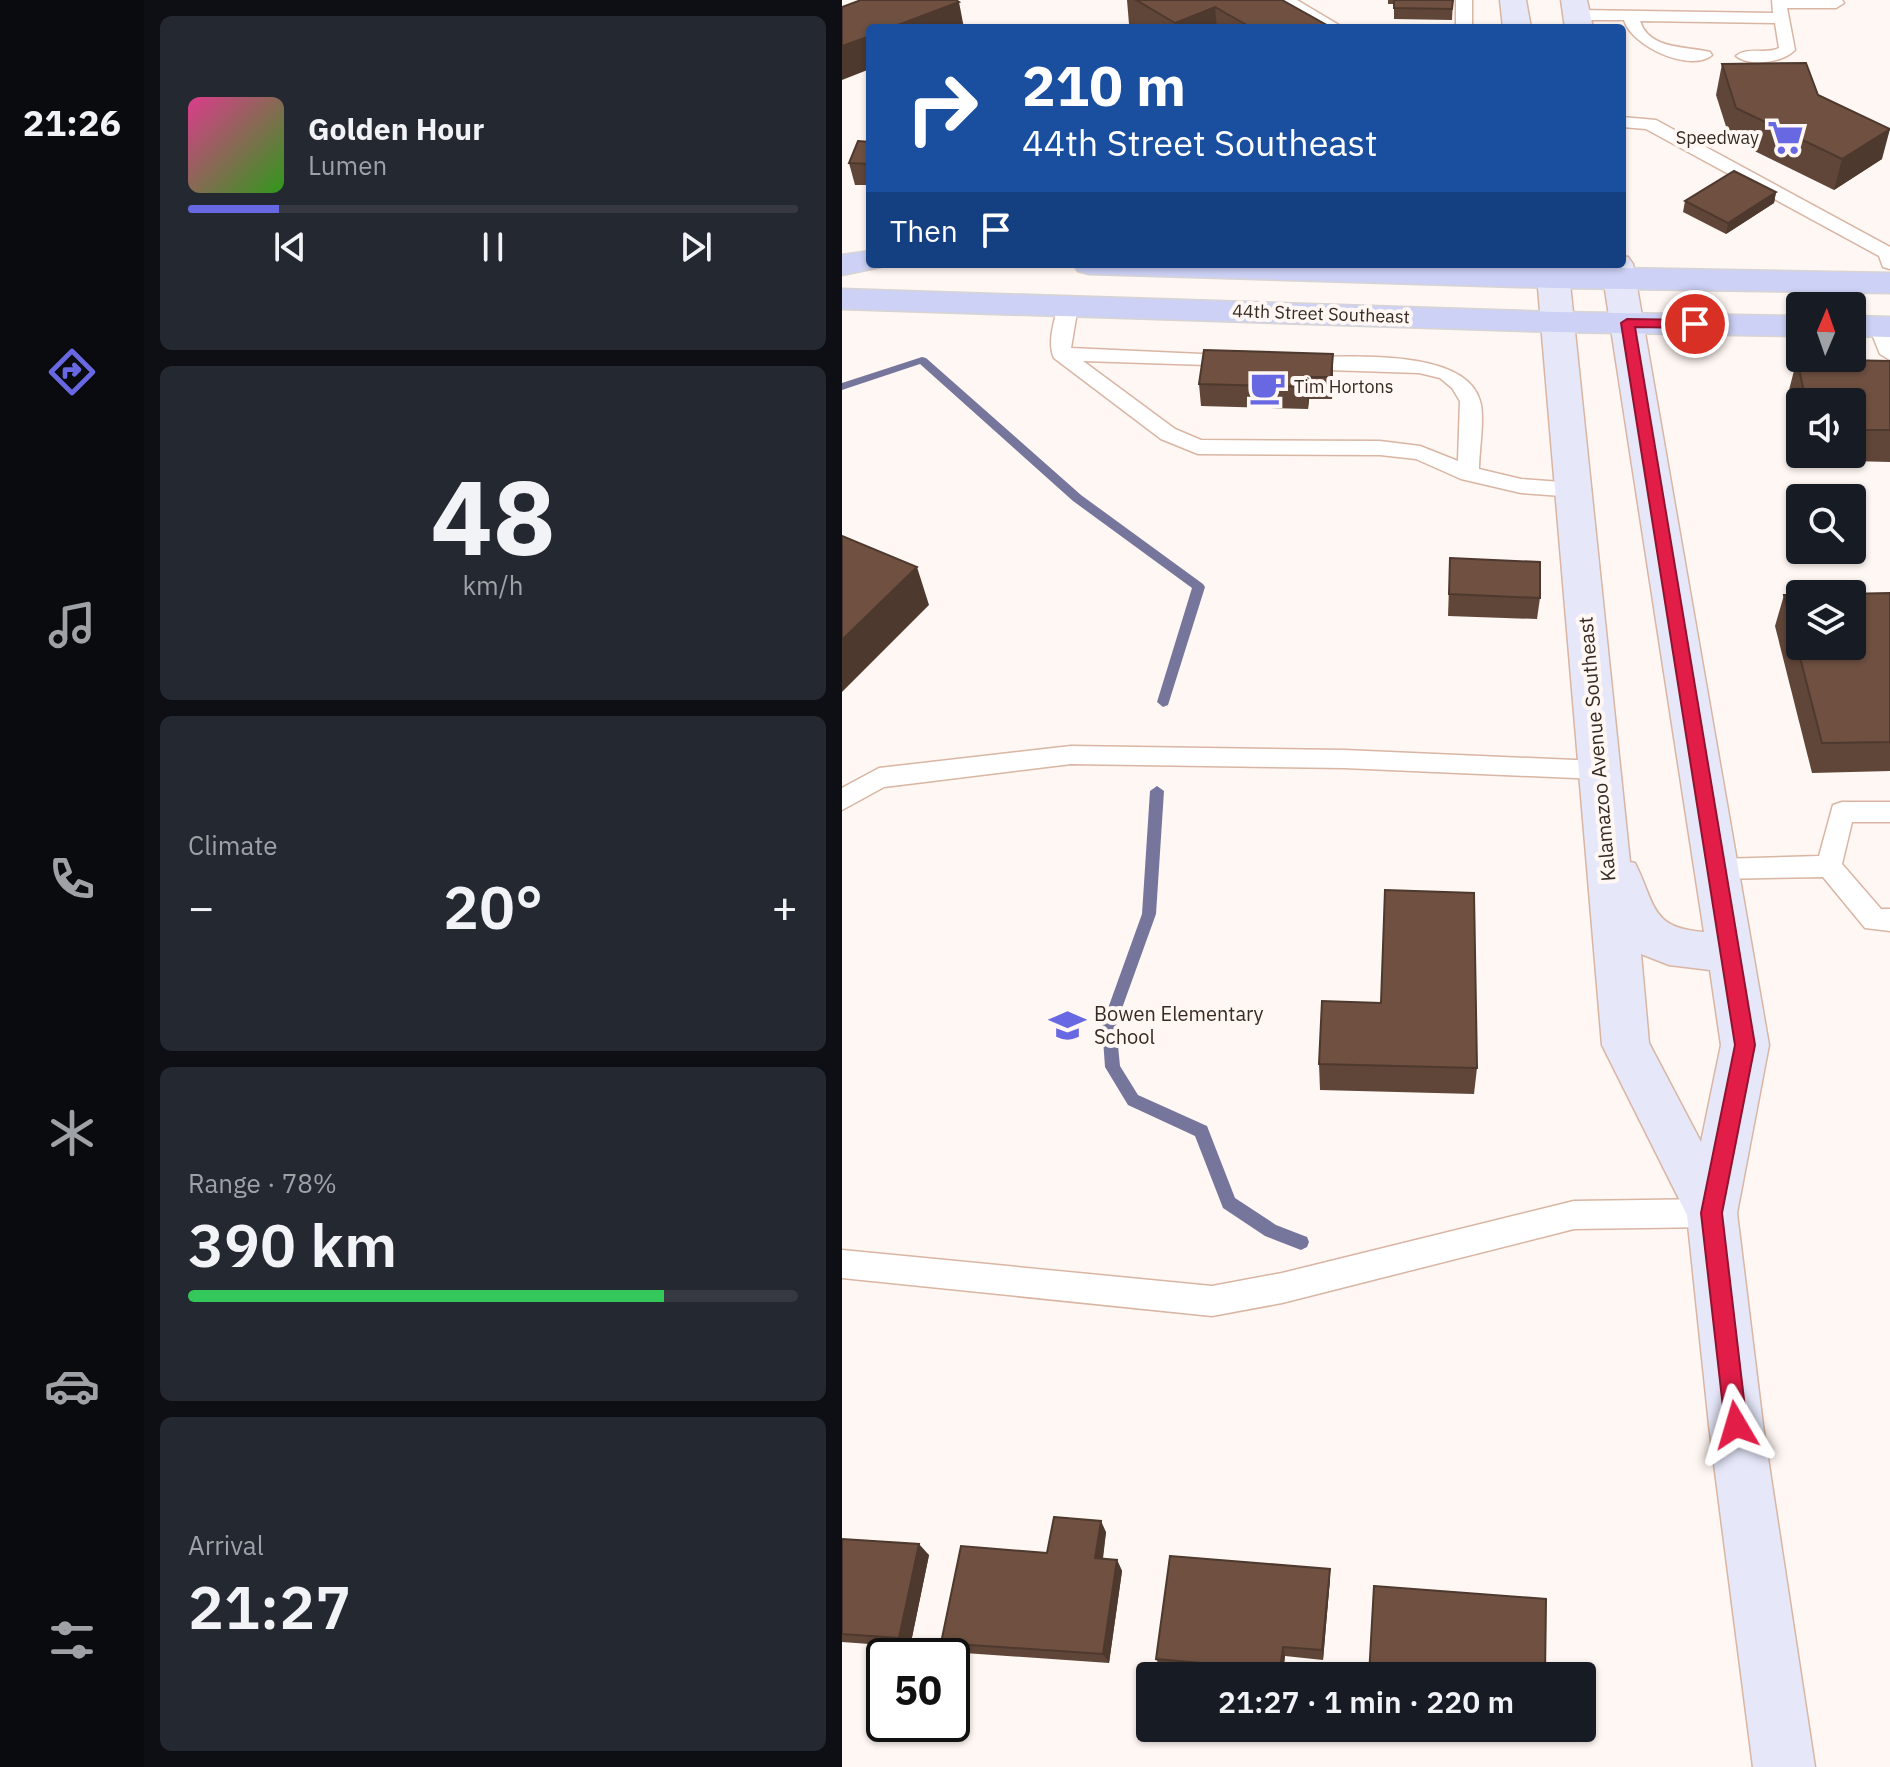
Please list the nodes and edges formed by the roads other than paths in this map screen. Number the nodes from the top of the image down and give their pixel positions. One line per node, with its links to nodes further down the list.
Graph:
1 (1286, 0): 10 (lane)
2 (1325, 0): 10 (lane)
3 (1464, 0): 11 (lane)
4 (1513, 0): 12 (main road)
5 (1836, 3): 9 (lane)
6 (1652, 8): 8 (lane); 9 (lane)
7 (1577, 14): 8 (lane)
8 (1631, 15): 13 (lane)
9 (1781, 18): 14 (lane)
10 (1330, 24)
11 (1467, 24)
12 (1516, 24)
13 (1704, 55)
14 (1744, 56)
15 (1626, 122): 21 (lane)
16 (1890, 230): 21 (lane)
17 (842, 257): 18 (main road)
18 (866, 259)
19 (866, 260): 20 (main road)
20 (842, 265)
21 (1889, 266): 24 (main road)
22 (1354, 268): 23 (main road)
23 (1553, 271): 24 (main road); 27 (main road, Kalamazoo Avenue Southeast)
24 (1618, 272): 28 (main road, Kalamazoo Avenue Southeast)
25 (842, 299): 26 (main road, 44th Street Southeast)
26 (1068, 306): 27 (main road, 44th Street Southeast); 30 (lane)
27 (1557, 322): 28 (main road, 44th Street Southeast); 32 (main road, Kalamazoo Avenue Southeast)
28 (1627, 323): 29 (main road, 44th Street Southeast); 38 (main road, Kalamazoo Avenue Southeast)
29 (1786, 326)
30 (1061, 354): 31 (lane); 31 (lane)
31 (1468, 474): 32 (lane)
32 (1575, 490): 33 (main road, Kalamazoo Avenue Southeast)
33 (1598, 770): 34 (lane); 36 (main road, Kalamazoo Avenue Southeast)
34 (842, 800)
35 (1890, 812): 37 (lane)
36 (1605, 836): 40 (main road); 41 (main road, Kalamazoo Avenue Southeast)
37 (1829, 866): 38 (lane); 39 (lane)
38 (1717, 869): 40 (main road, Kalamazoo Avenue Southeast)
39 (1890, 920)
40 (1730, 951): 41 (main road, Kalamazoo Avenue Southeast)
41 (1712, 1213): 42 (lane); 43 (main road, Kalamazoo Avenue Southeast)
42 (842, 1264)
43 (1784, 1767)

